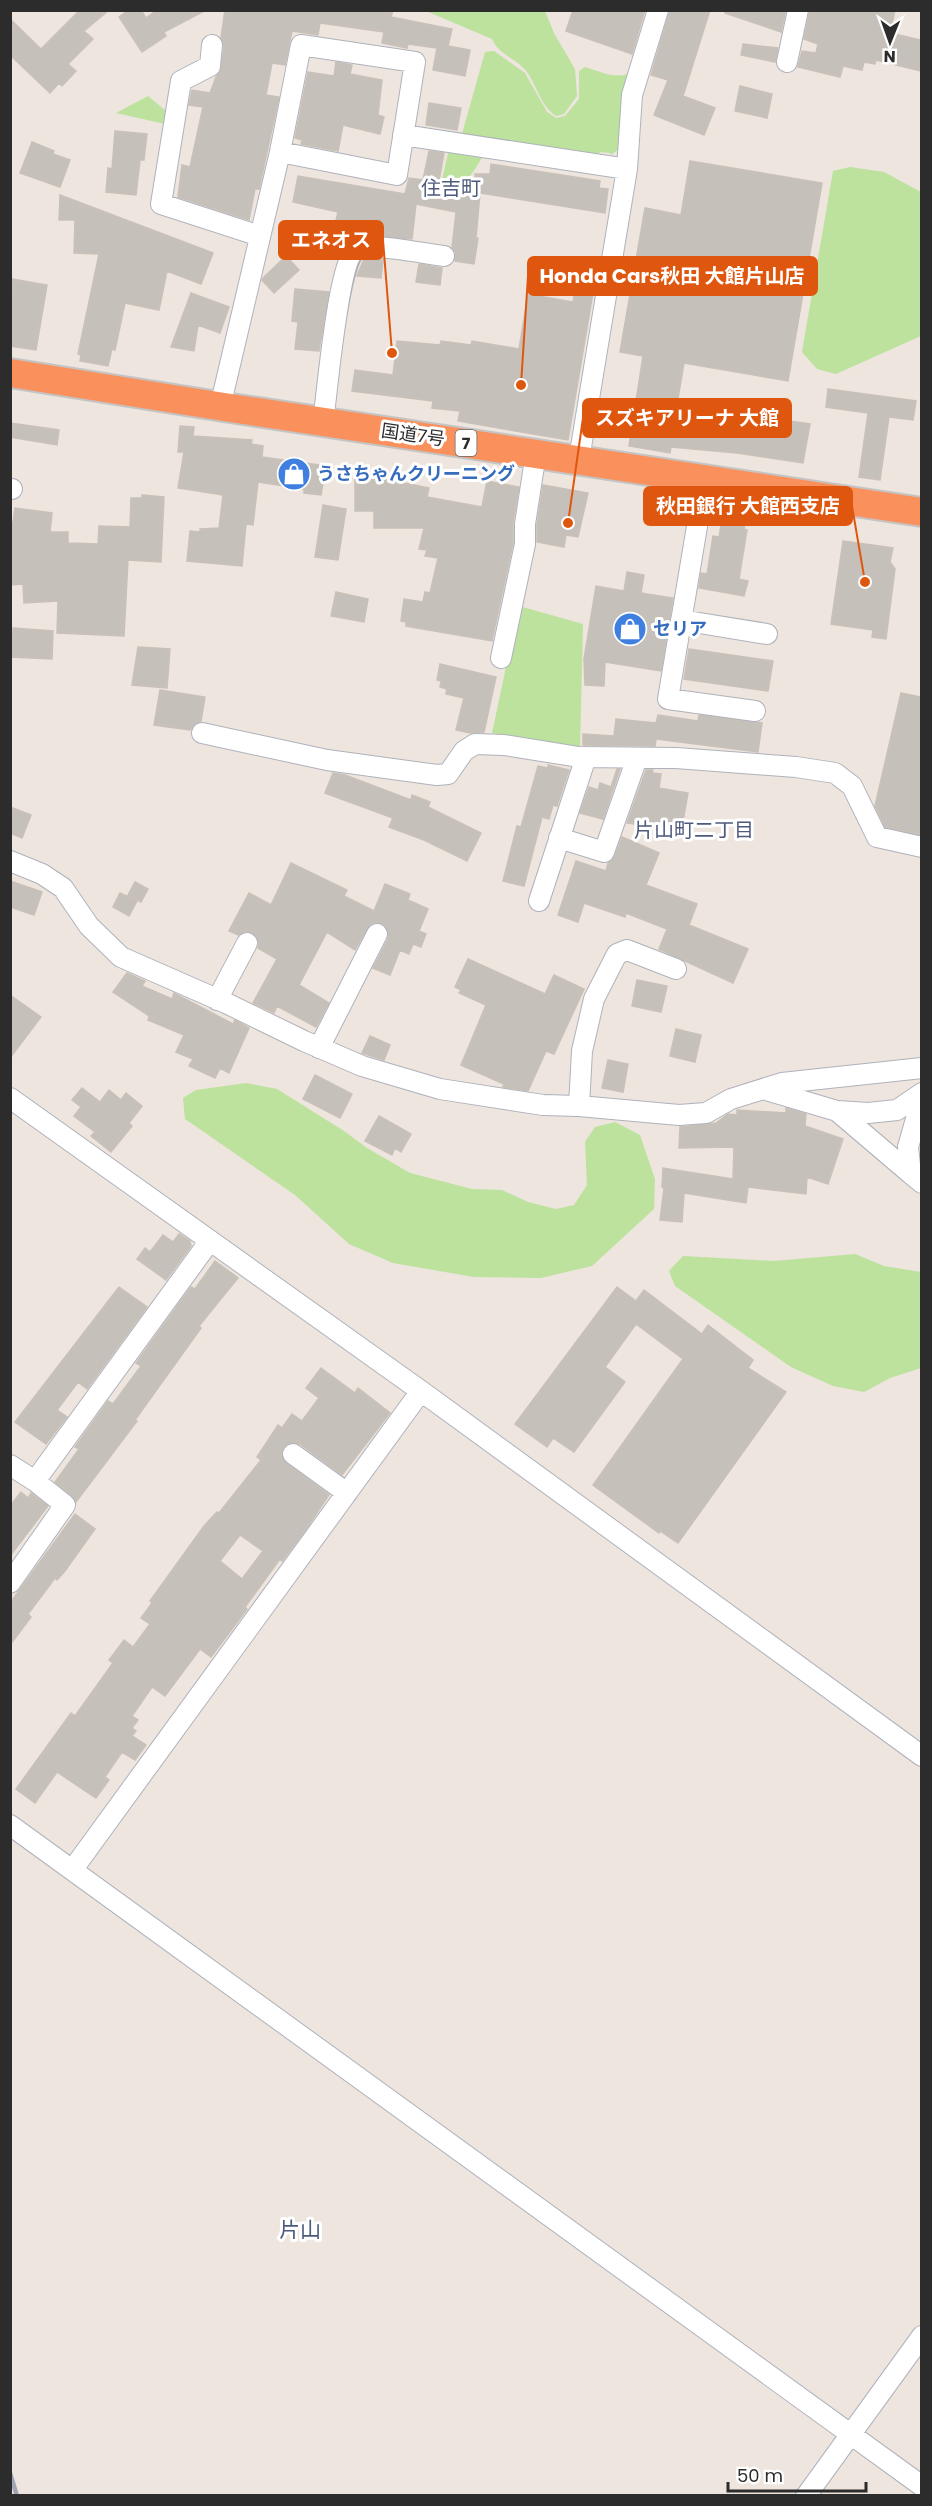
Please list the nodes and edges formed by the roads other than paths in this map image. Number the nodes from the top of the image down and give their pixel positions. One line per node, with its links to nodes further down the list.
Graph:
1 (658, 10): 7 (street)
2 (798, 10): 4 (street)
3 (212, 45): 8 (street)
4 (787, 62)
5 (403, 135): 6 (street); 6 (street); 7 (street)
6 (280, 152): 8 (street)
7 (627, 169): 14 (street)
8 (260, 236): 11 (street)
9 (444, 256): 12 (street)
10 (10, 373): 11 (highway, 国道7号 / 7)
11 (220, 407): 12 (highway, 国道7号 / 7)
12 (323, 422): 13 (highway, 国道7号 / 7)
13 (536, 453): 14 (highway, 国道7号 / 7); 19 (street)
14 (579, 459): 15 (highway, 国道7号 / 7)
15 (705, 479): 16 (highway, 国道7号 / 7); 17 (street)
16 (921, 512)
17 (681, 620): 18 (street); 20 (street)
18 (767, 634)
19 (501, 658)
20 (755, 711)
21 (202, 733): 22 (street)
22 (586, 757): 23 (street); 24 (street)
23 (637, 758): 24 (street); 25 (street)
24 (560, 838): 27 (street)
25 (921, 847)
26 (10, 861): 31 (street)
27 (539, 901)
28 (377, 934): 32 (street)
29 (247, 943): 31 (street)
30 (676, 969): 38 (street)
31 (218, 1000): 32 (street)
32 (319, 1048): 38 (street)
33 (921, 1068): 34 (street)
34 (762, 1089): 38 (street); 39 (street)
35 (921, 1093): 39 (street)
36 (10, 1098): 41 (street)
37 (921, 1098): 40 (street)
38 (579, 1106)
39 (837, 1111): 40 (street)
40 (916, 1179)
41 (209, 1242): 42 (street); 45 (street)
42 (421, 1391): 46 (street); 48 (street)
43 (293, 1454): 46 (street)
44 (10, 1465): 45 (street)
45 (35, 1481): 47 (street)
46 (347, 1493): 50 (street)
47 (10, 1583)
48 (921, 1756)
49 (10, 1825): 50 (street)
50 (73, 1869): 52 (street)
51 (921, 2336): 52 (street)
52 (850, 2434): 53 (street); 54 (street)
53 (921, 2486)
54 (806, 2496)

